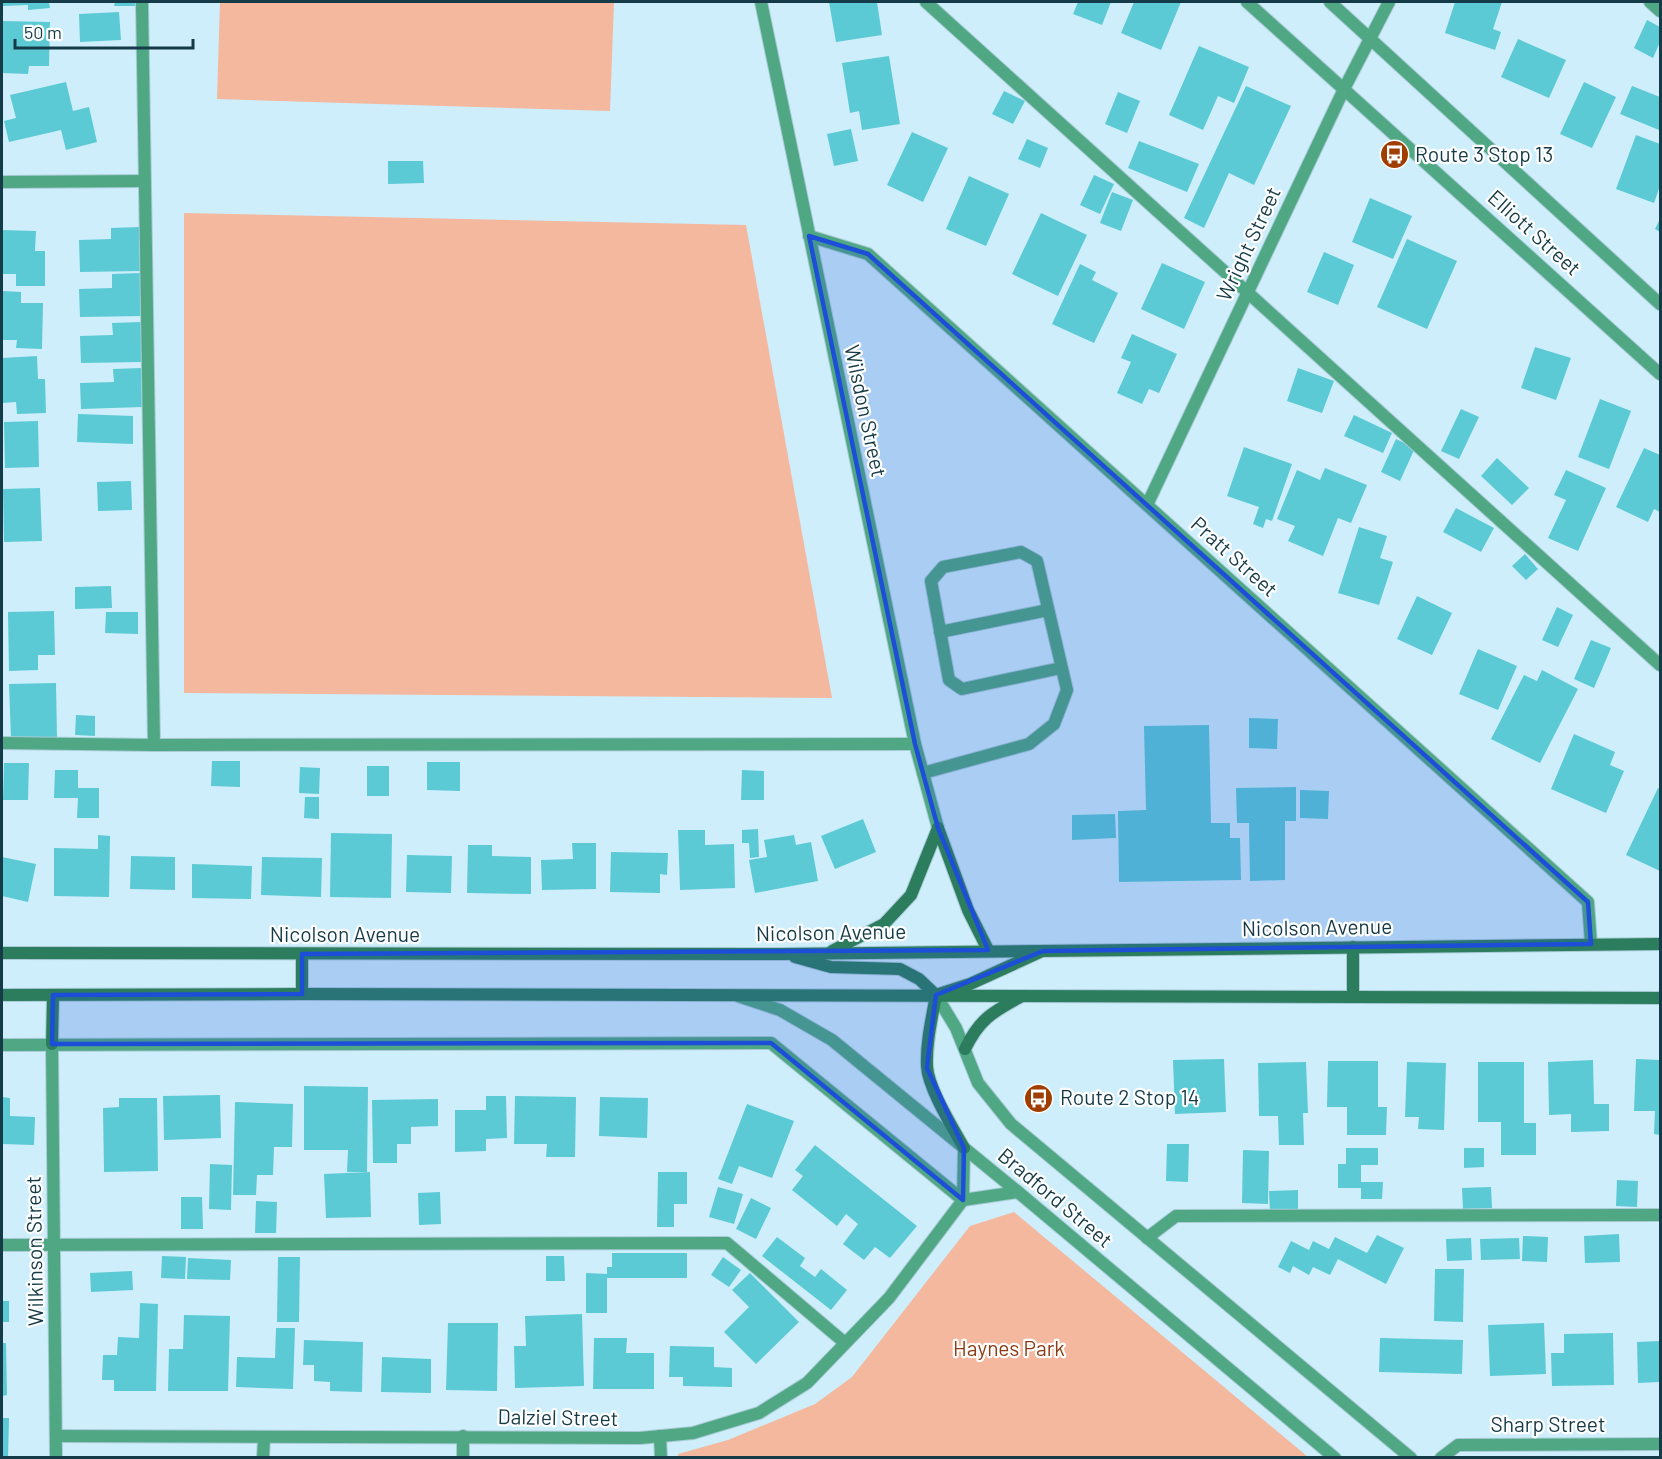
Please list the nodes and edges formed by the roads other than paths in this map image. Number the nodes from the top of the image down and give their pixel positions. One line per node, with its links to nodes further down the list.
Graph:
1 (142, 2): 11 (street)
2 (761, 2): 13 (street, Wilsdon Street)
3 (926, 2): 14 (street)
4 (1247, 2): 10 (street, Elliott Street)
5 (1330, 2): 9 (street, Elliott Street)
6 (1389, 2): 9 (street, Wright Street)
7 (1650, 2): 8 (street)
8 (1660, 11)
9 (1371, 39): 10 (street, Wright Street); 15 (street, Elliott Street)
10 (1344, 89): 14 (street, Wright Street); 16 (street, Elliott Street)
11 (144, 181): 12 (street); 24 (street)
12 (2, 182)
13 (809, 236): 17 (street, Pratt Street); 23 (street, Wilsdon Street)
14 (1247, 292): 17 (street, Wright Street); 20 (street)
15 (1660, 304)
16 (1660, 374)
17 (1147, 505): 27 (street, Pratt Street)
18 (1048, 610): 19 (street); 19 (street); 21 (street)
19 (940, 632): 21 (street)
20 (1660, 665)
21 (1061, 668): 25 (street)
22 (2, 743): 24 (street)
23 (915, 744): 24 (street); 25 (street, Wilsdon Street)
24 (154, 745)
25 (923, 773): 26 (street, Wilsdon Street)
26 (938, 828): 30 (main road); 33 (main road)
27 (1591, 944): 28 (main road, Nicolson Avenue); 29 (main road, Nicolson Avenue)
28 (1660, 944)
29 (1353, 947): 31 (main road, Nicolson Avenue); 42 (main road)
30 (988, 950): 31 (main road, Nicolson Avenue); 33 (main road, Nicolson Avenue)
31 (1043, 951): 40 (main road)
32 (2, 953): 34 (main road, Nicolson Avenue)
33 (828, 953): 35 (main road, Nicolson Avenue)
34 (302, 954): 35 (main road, Nicolson Avenue); 36 (main road)
35 (782, 954): 40 (main road)
36 (302, 993): 38 (main road); 39 (main road)
37 (2, 995): 38 (main road)
38 (53, 995): 44 (main road)
39 (733, 995): 40 (main road); 47 (street, Bradford Street)
40 (936, 995): 41 (main road); 46 (street, Bradford Street); 47 (main road)
41 (1023, 996): 42 (main road); 46 (main road)
42 (1353, 997): 43 (main road)
43 (1660, 998)
44 (52, 1044): 45 (street); 49 (street); 53 (street, Wilkinson Street)
45 (2, 1045)
46 (965, 1048): 51 (street, Bradford Street)
47 (964, 1148): 48 (street, Bradford Street); 49 (street)
48 (1018, 1192): 49 (street); 64 (street, Bradford Street)
49 (963, 1200): 54 (street, Dalziel Street)
50 (1660, 1215): 51 (street)
51 (1147, 1238): 65 (street, Bradford Street)
52 (2, 1245): 53 (street)
53 (55, 1245): 54 (street); 55 (street, Wilkinson Street)
54 (844, 1343): 57 (street, Dalziel Street)
55 (56, 1436): 58 (street, Dalziel Street); 60 (street, Wilkinson Street)
56 (463, 1436): 57 (street, Dalziel Street); 58 (street, Dalziel Street); 62 (street)
57 (660, 1436): 63 (street)
58 (264, 1438): 61 (street)
59 (1660, 1444): 66 (street, Sharp Street)
60 (56, 1458)
61 (263, 1458)
62 (463, 1458)
63 (660, 1458)
64 (1335, 1458)
65 (1411, 1458)
66 (1441, 1458)

